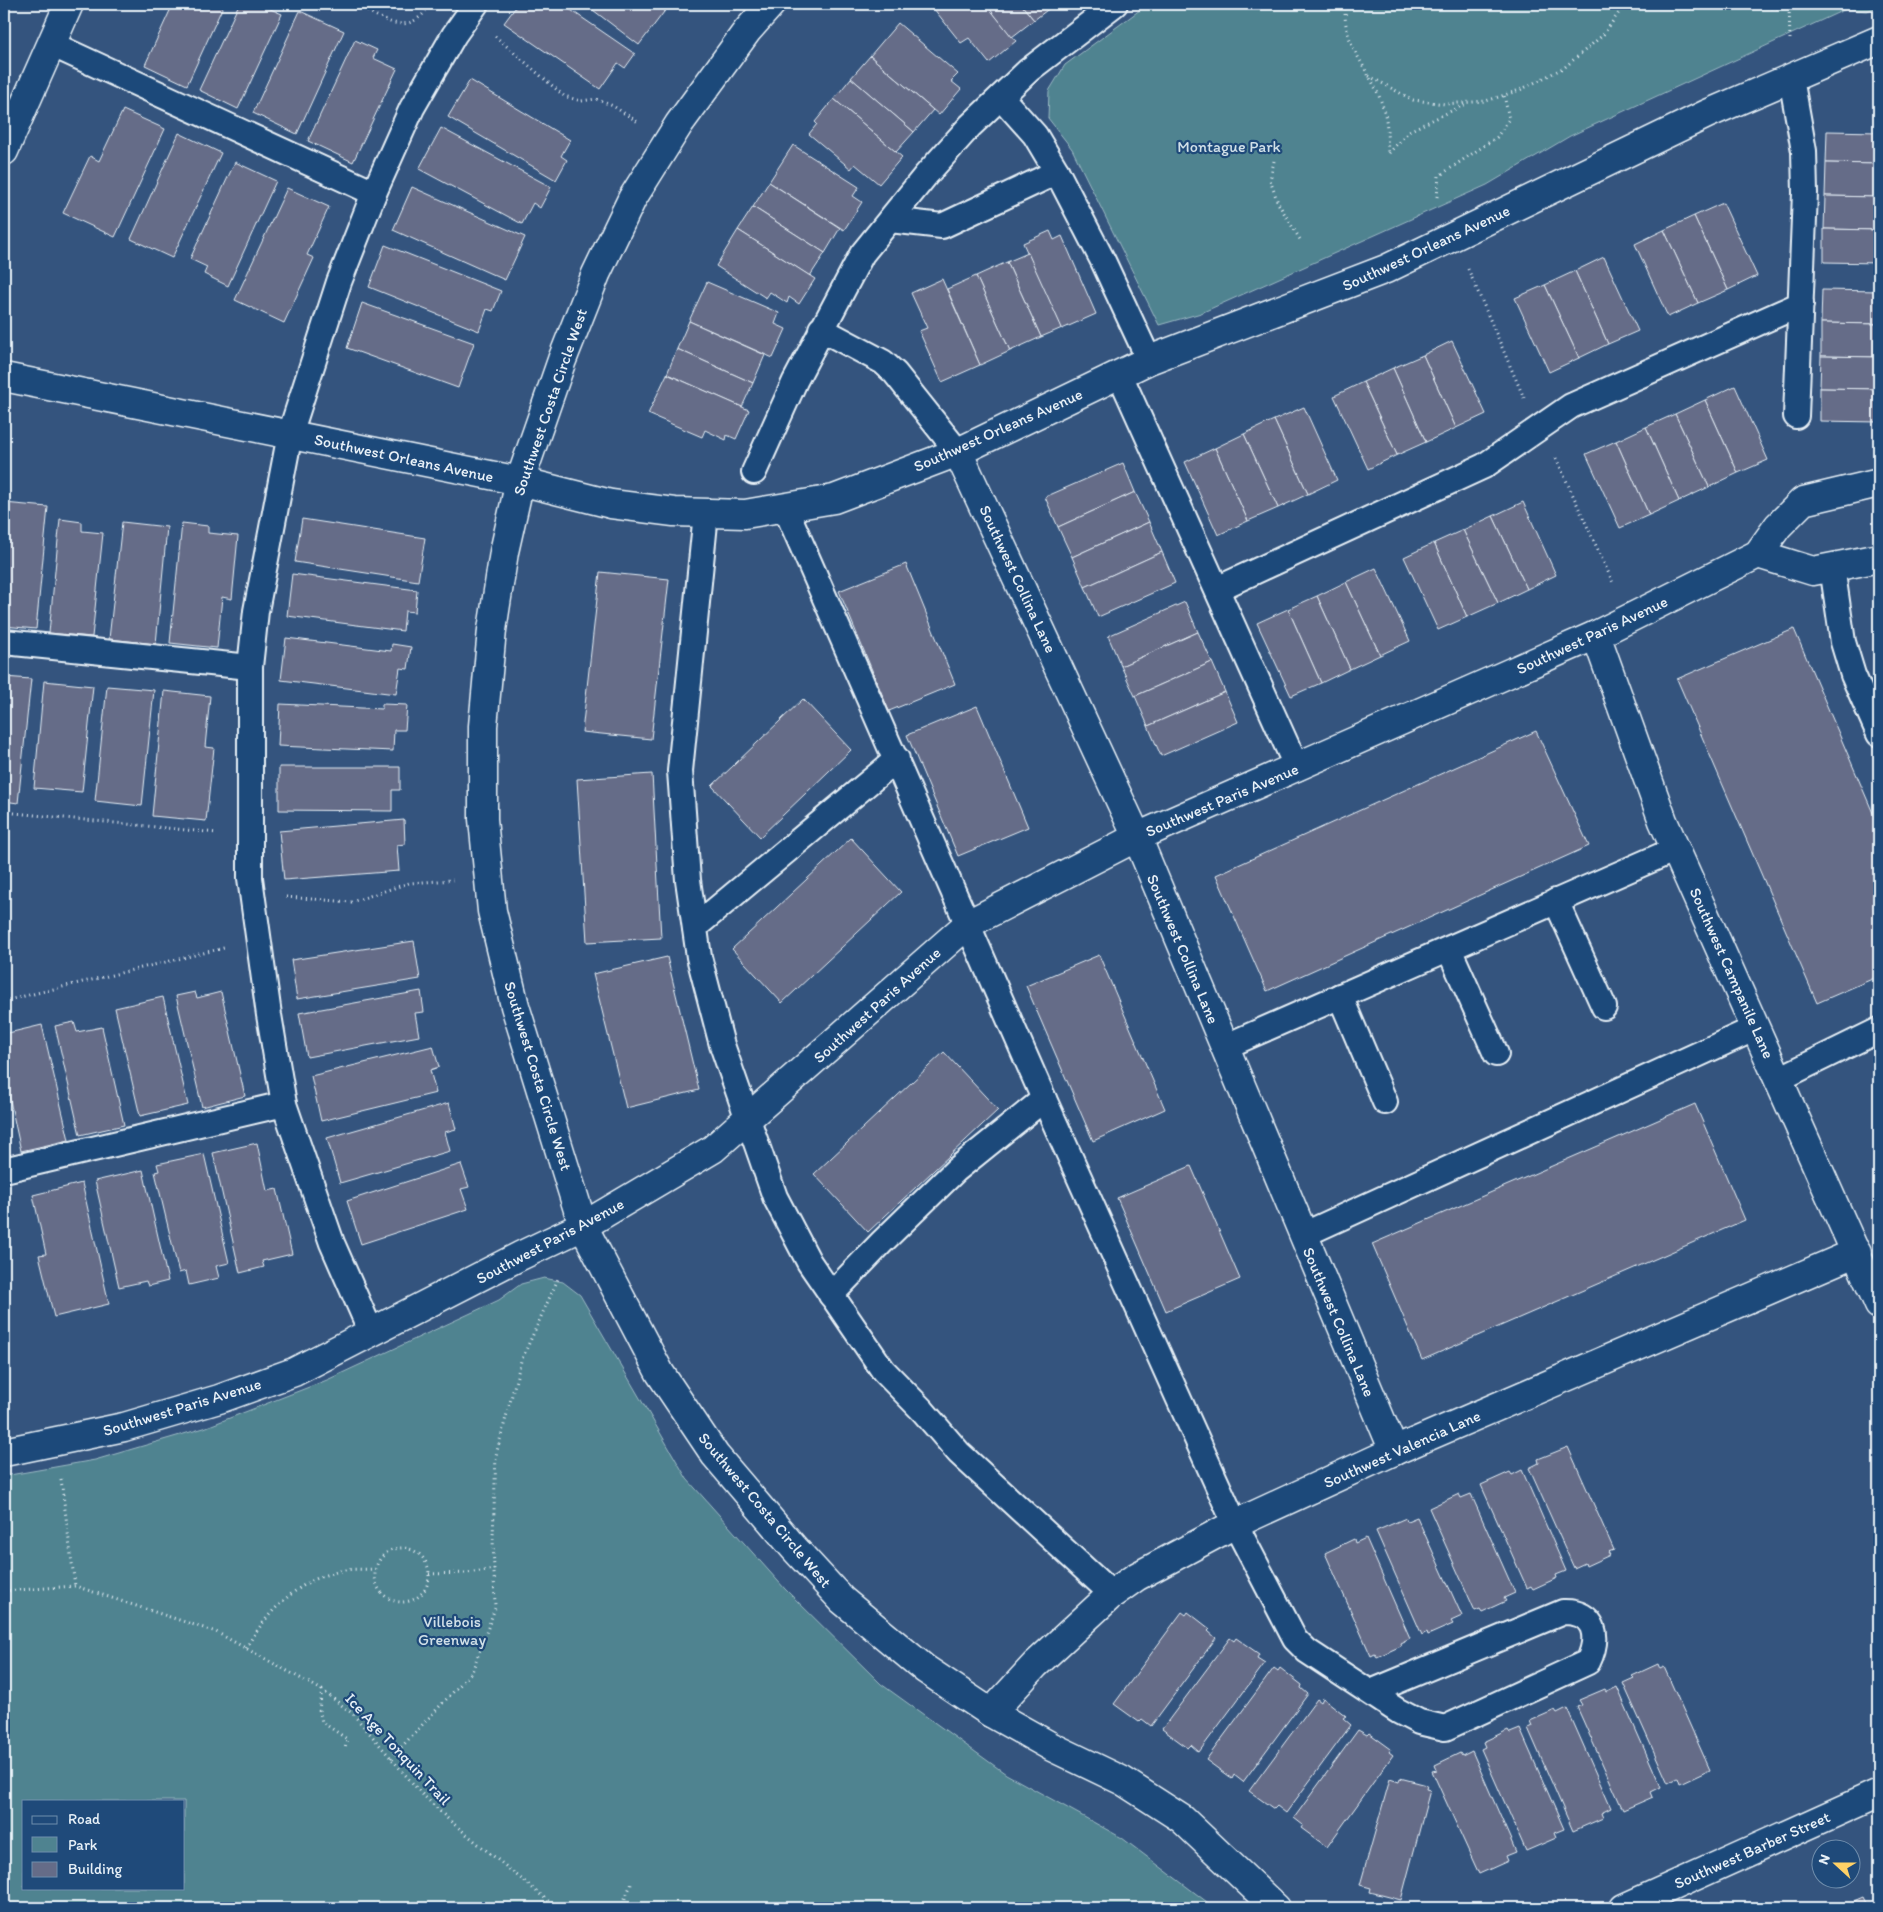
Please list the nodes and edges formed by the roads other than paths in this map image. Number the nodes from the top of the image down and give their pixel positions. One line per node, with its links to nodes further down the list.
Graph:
1 (69, 4): 6 (street)
2 (772, 4): 22 (street, Southwest Costa Circle West)
3 (1115, 4): 8 (lane)
4 (470, 12): 11 (lane)
5 (1879, 40): 7 (street, Southwest Orleans Avenue)
6 (51, 44): 9 (street); 11 (lane)
7 (1792, 78): 13 (lane); 15 (street, Southwest Orleans Avenue)
8 (1002, 97): 10 (lane); 12 (lane)
9 (4, 152)
10 (1057, 172): 12 (lane); 15 (lane)
11 (374, 193): 19 (lane)
12 (890, 220): 14 (lane)
13 (1801, 304): 18 (lane); 29 (lane)
14 (821, 329): 20 (lane); 21 (lane)
15 (1149, 360): 16 (street, Southwest Orleans Avenue)
16 (1120, 374): 20 (street, Southwest Orleans Avenue); 29 (lane)
17 (4, 377): 19 (street, Southwest Orleans Avenue)
18 (1796, 416)
19 (290, 434): 22 (street, Southwest Orleans Avenue); 32 (lane)
20 (958, 452): 24 (street, Southwest Orleans Avenue); 36 (street, Southwest Collina Lane)
21 (754, 472)
22 (520, 481): 25 (street, Southwest Orleans Avenue); 54 (street, Southwest Costa Circle West)
23 (1879, 482): 26 (street, Southwest Paris Avenue)
24 (785, 507): 25 (street, Southwest Orleans Avenue); 34 (lane)
25 (706, 513): 40 (lane)
26 (1758, 554): 28 (street); 30 (street, Southwest Paris Avenue)
27 (1879, 558): 28 (street)
28 (1832, 567): 33 (lane)
29 (1216, 589): 35 (lane)
30 (1596, 635): 35 (street, Southwest Paris Avenue); 37 (street, Southwest Campanile Lane)
31 (4, 642): 32 (lane)
32 (250, 667): 51 (lane)
33 (1879, 734)
34 (897, 759): 39 (lane); 40 (lane)
35 (1297, 768): 36 (street, Southwest Paris Avenue)
36 (1137, 837): 39 (street, Southwest Paris Avenue); 46 (street, Southwest Collina Lane)
37 (1676, 849): 38 (lane); 44 (street, Southwest Campanile Lane)
38 (1556, 901): 41 (lane); 43 (lane)
39 (968, 924): 49 (lane); 52 (street, Southwest Paris Avenue)
40 (695, 927): 52 (lane)
41 (1449, 948): 42 (lane); 47 (lane)
42 (1340, 996): 46 (lane); 50 (lane)
43 (1604, 1006)
44 (1756, 1028): 48 (street, Southwest Campanile Lane); 55 (lane)
45 (1879, 1030): 48 (lane)
46 (1224, 1047): 55 (street, Southwest Collina Lane)
47 (1496, 1054)
48 (1779, 1079): 56 (street, Southwest Campanile Lane)
49 (1044, 1099): 57 (lane); 62 (lane)
50 (1385, 1102)
51 (284, 1104): 53 (lane); 59 (lane)
52 (749, 1118): 54 (street, Southwest Paris Avenue); 57 (lane)
53 (4, 1170)
54 (583, 1226): 59 (street, Southwest Paris Avenue); 65 (street, Southwest Costa Circle West)
55 (1303, 1235): 60 (street, Southwest Collina Lane)
56 (1857, 1252): 58 (street, Southwest Campanile Lane); 60 (street, Southwest Valencia Lane)
57 (831, 1295): 63 (lane)
58 (1879, 1305)
59 (371, 1332): 61 (street, Southwest Paris Avenue)
60 (1394, 1451): 62 (street, Southwest Valencia Lane)
61 (4, 1452)
62 (1235, 1524): 63 (street, Southwest Valencia Lane); 64 (lane)
63 (1112, 1594): 65 (street, Southwest Valencia Lane)
64 (1371, 1692): 64 (lane)
65 (991, 1713): 67 (street, Southwest Costa Circle West)
66 (1879, 1793): 68 (street, Southwest Barber Street)
67 (1276, 1908)
68 (1624, 1908)

